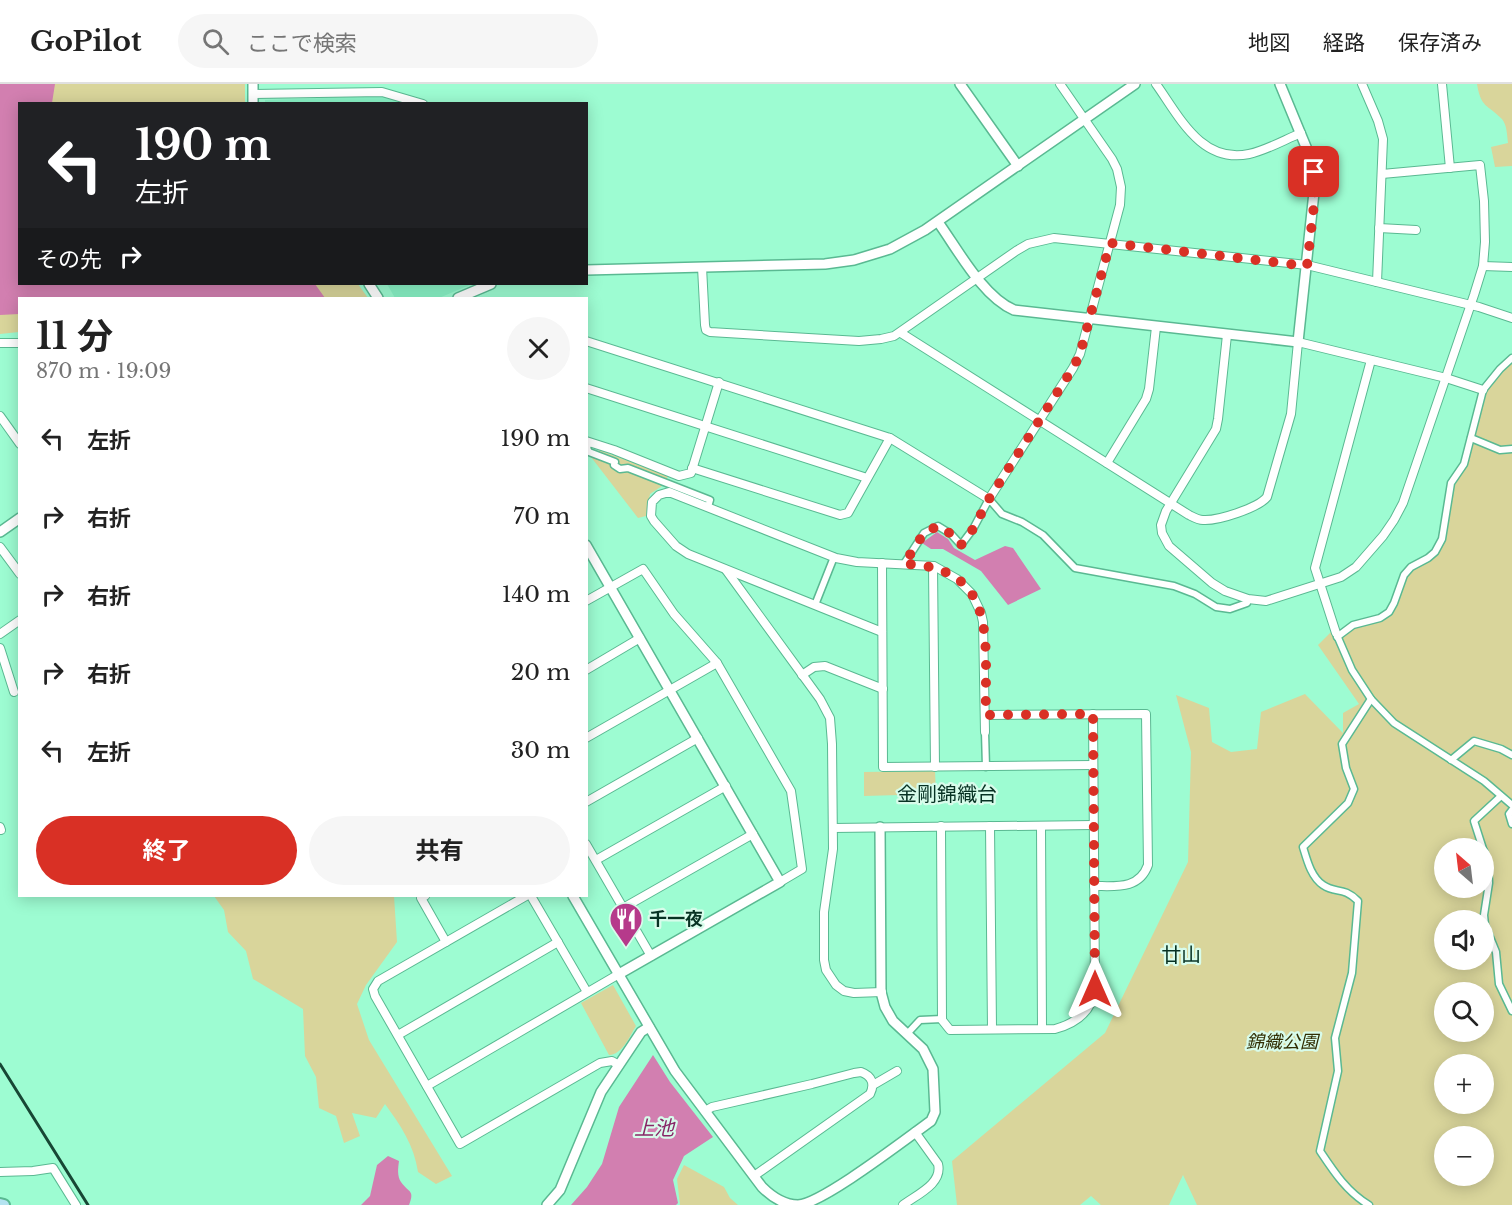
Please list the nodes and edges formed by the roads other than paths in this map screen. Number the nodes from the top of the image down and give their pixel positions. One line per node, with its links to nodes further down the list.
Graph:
1 (253, 84): 9 (street)
2 (960, 84): 13 (street)
3 (1060, 84): 11 (street)
4 (1135, 84): 11 (street)
5 (1156, 84): 12 (street)
6 (1280, 84): 12 (street)
7 (1362, 84): 15 (street)
8 (1442, 84): 14 (street)
9 (253, 99): 10 (street)
10 (416, 102)
11 (1085, 118): 13 (street); 19 (street)
12 (1301, 134): 20 (street)
13 (1018, 166): 16 (street)
14 (1450, 168): 15 (street); 21 (street)
15 (1382, 174): 17 (street)
16 (938, 222): 22 (street); 25 (street)
17 (1380, 228): 18 (street); 26 (street)
18 (1416, 230)
19 (1110, 243): 20 (street); 25 (street); 31 (street)
20 (1307, 266): 26 (street); 37 (street)
21 (1483, 266): 23 (street); 29 (street)
22 (702, 267): 24 (street); 33 (street)
23 (1512, 267)
24 (588, 270)
25 (978, 278): 31 (street); 33 (street)
26 (1377, 282): 29 (street)
27 (489, 285): 28 (street)
28 (460, 297)
29 (1470, 306): 30 (street); 41 (street)
30 (1512, 318)
31 (1090, 320): 32 (street); 46 (street)
32 (1156, 327): 34 (street); 54 (street)
33 (901, 333): 46 (street)
34 (1227, 334): 37 (street); 58 (street)
35 (0, 342): 38 (street)
36 (588, 342): 42 (street)
37 (1298, 342): 40 (street); 58 (street)
38 (18, 343)
39 (1512, 358): 44 (street)
40 (1371, 360): 41 (street); 71 (street)
41 (1446, 378): 44 (street); 71 (street)
42 (719, 382): 47 (street); 48 (street)
43 (588, 389): 47 (street)
44 (1483, 390): 49 (street)
45 (0, 416): 50 (street)
46 (1040, 421): 54 (street); 57 (street)
47 (706, 426): 55 (street); 56 (street)
48 (890, 438): 56 (street); 57 (street)
49 (1471, 438): 52 (street); 80 (street)
50 (18, 441)
51 (588, 442): 55 (street)
52 (1512, 449)
53 (588, 450): 59 (street)
54 (1107, 464): 58 (street)
55 (692, 468): 56 (street)
56 (867, 478)
57 (989, 499): 66 (street); 74 (street)
58 (1170, 503): 74 (street)
59 (708, 507): 64 (street); 68 (street)
60 (18, 519): 61 (street)
61 (0, 532)
62 (0, 548): 69 (street)
63 (588, 548): 72 (street)
64 (834, 557): 65 (street); 76 (street)
65 (882, 563): 66 (street); 78 (street)
66 (904, 564): 67 (street)
67 (933, 566): 91 (street); 98 (street)
68 (726, 570): 70 (street); 73 (street)
69 (18, 571)
70 (753, 581): 73 (street); 76 (street)
71 (1320, 584): 74 (street); 80 (street)
72 (611, 587): 75 (street); 81 (street); 83 (street)
73 (744, 594): 85 (street)
74 (1248, 599)
75 (588, 600)
76 (815, 605): 78 (street)
77 (18, 621): 79 (street)
78 (882, 632): 86 (street)
79 (0, 634)
80 (1337, 635): 89 (street)
81 (640, 638): 84 (street); 87 (street)
82 (0, 648): 88 (street)
83 (717, 663): 87 (street); 116 (street)
84 (588, 669)
85 (802, 675): 86 (street); 111 (street)
86 (882, 689): 98 (street)
87 (670, 690): 93 (street); 94 (street)
88 (14, 692)
89 (1371, 699): 96 (street); 151 (street)
90 (1093, 714): 91 (street); 97 (street); 117 (street)
91 (986, 715): 92 (street)
92 (985, 732): 99 (street)
93 (588, 737)
94 (698, 738): 100 (street); 102 (street)
95 (1512, 755): 96 (street)
96 (1451, 760): 101 (street)
97 (1093, 765): 99 (street); 106 (street)
98 (935, 767): 99 (street)
99 (986, 767)
100 (726, 786): 112 (street); 115 (street)
101 (1501, 796): 103 (street); 113 (street)
102 (588, 801)
103 (1512, 805)
104 (1512, 810): 105 (street)
105 (1512, 824)
106 (1093, 825): 109 (street); 117 (street)
107 (941, 826): 108 (street); 110 (street); 131 (street)
108 (990, 826): 109 (street); 133 (street)
109 (1041, 826): 134 (street)
110 (880, 827): 111 (street); 129 (street)
111 (833, 828): 129 (street)
112 (753, 834): 116 (street); 123 (street)
113 (1479, 838)
114 (588, 847): 115 (street)
115 (596, 860): 123 (street)
116 (780, 882): 126 (street)
117 (1094, 886): 134 (street)
118 (423, 897): 124 (street)
119 (524, 897): 124 (street)
120 (532, 897): 125 (street)
121 (574, 897): 127 (street)
122 (1487, 898): 130 (street)
123 (623, 908): 126 (street)
124 (446, 942): 136 (street)
125 (558, 942): 128 (street); 136 (street)
126 (651, 956): 127 (street)
127 (619, 974): 128 (street); 132 (street)
128 (587, 992): 140 (street)
129 (882, 992): 135 (street)
130 (1512, 1011)
131 (942, 1019): 133 (street); 135 (street)
132 (649, 1027): 137 (street); 141 (street)
133 (992, 1029): 134 (street)
134 (1042, 1029)
135 (907, 1034): 142 (street)
136 (398, 1035): 140 (street)
137 (619, 1065): 140 (street); 149 (street)
138 (897, 1071): 139 (street)
139 (873, 1085): 141 (street); 144 (street)
140 (427, 1086)
141 (705, 1111): 144 (street)
142 (915, 1132): 145 (street); 150 (street)
143 (0, 1172): 148 (street)
144 (754, 1176): 145 (street)
145 (778, 1203)
146 (0, 1204): 147 (main road)
147 (4, 1205)
148 (76, 1205)
149 (547, 1205)
150 (903, 1205)
151 (1369, 1205)

